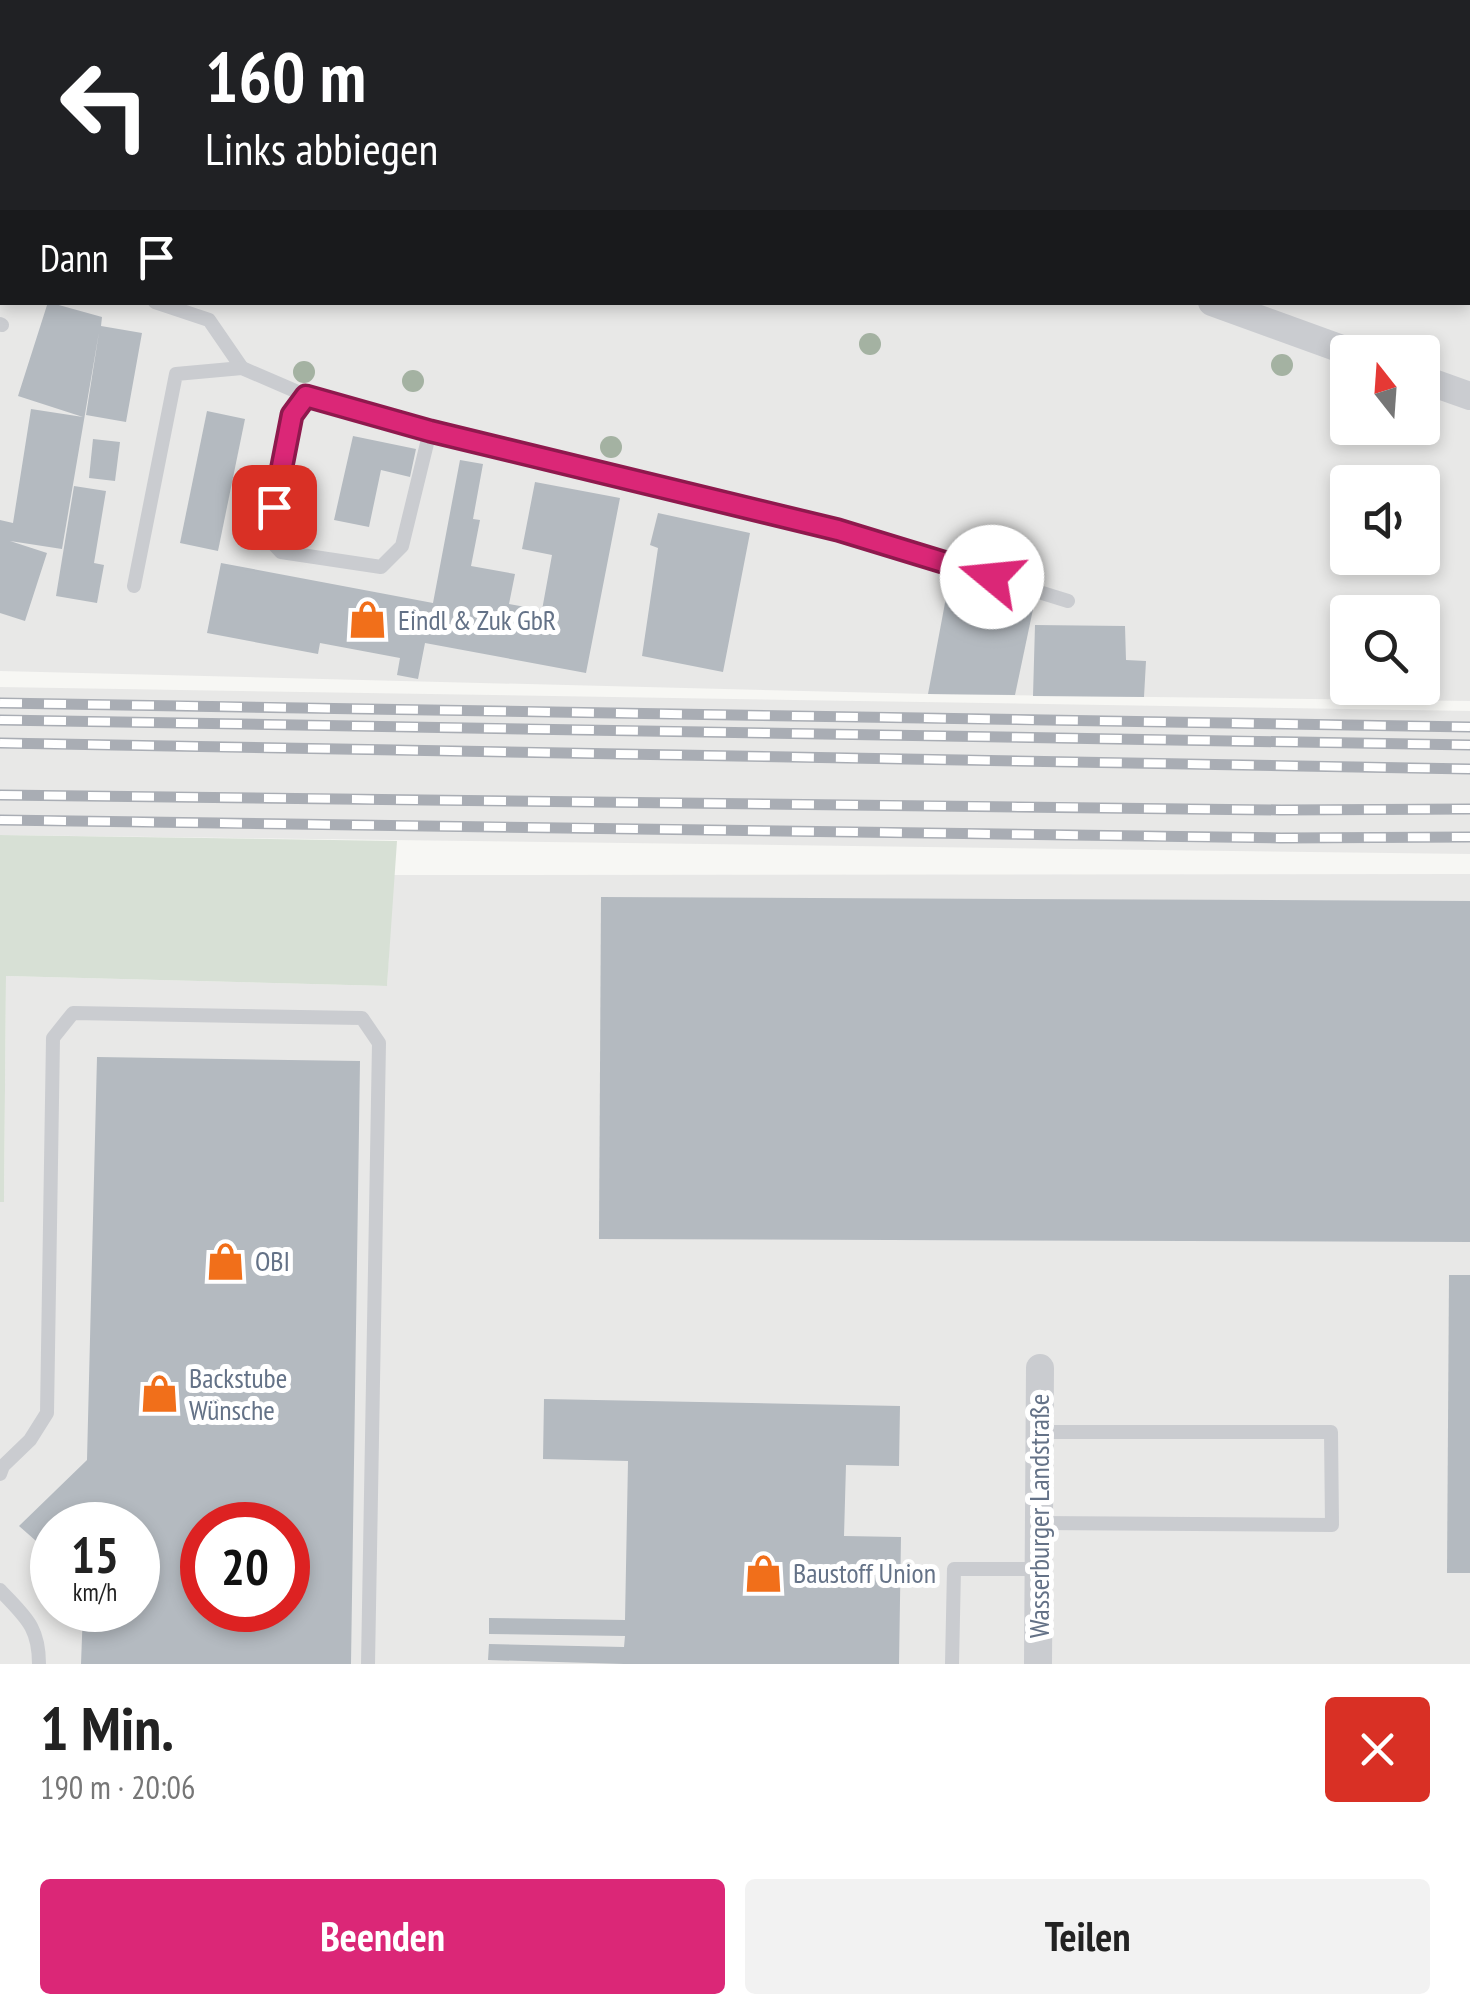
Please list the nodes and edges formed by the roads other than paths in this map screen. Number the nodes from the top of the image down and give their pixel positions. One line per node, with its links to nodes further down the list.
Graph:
1 (164, 305): 4 (lane)
2 (1220, 305): 3 (street)
3 (1330, 345)
4 (242, 368): 6 (lane); 9 (lane)
5 (1440, 385): 7 (street)
6 (306, 396): 8 (lane); 8 (lane)
7 (1470, 396)
8 (430, 431): 10 (lane)
9 (134, 586)
10 (1068, 600)
11 (1040, 1368): 12 (street, Wasserburger Landstraße)
12 (1040, 1432): 14 (street, Wasserburger Landstraße); 14 (lane)
13 (0, 1474): 18 (lane)
14 (1039, 1523): 15 (street, Wasserburger Landstraße)
15 (1039, 1569): 19 (lane); 20 (street, Wasserburger Landstraße)
16 (0, 1590): 17 (lane)
17 (38, 1664)
18 (368, 1664)
19 (952, 1664)
20 (1038, 1664)

